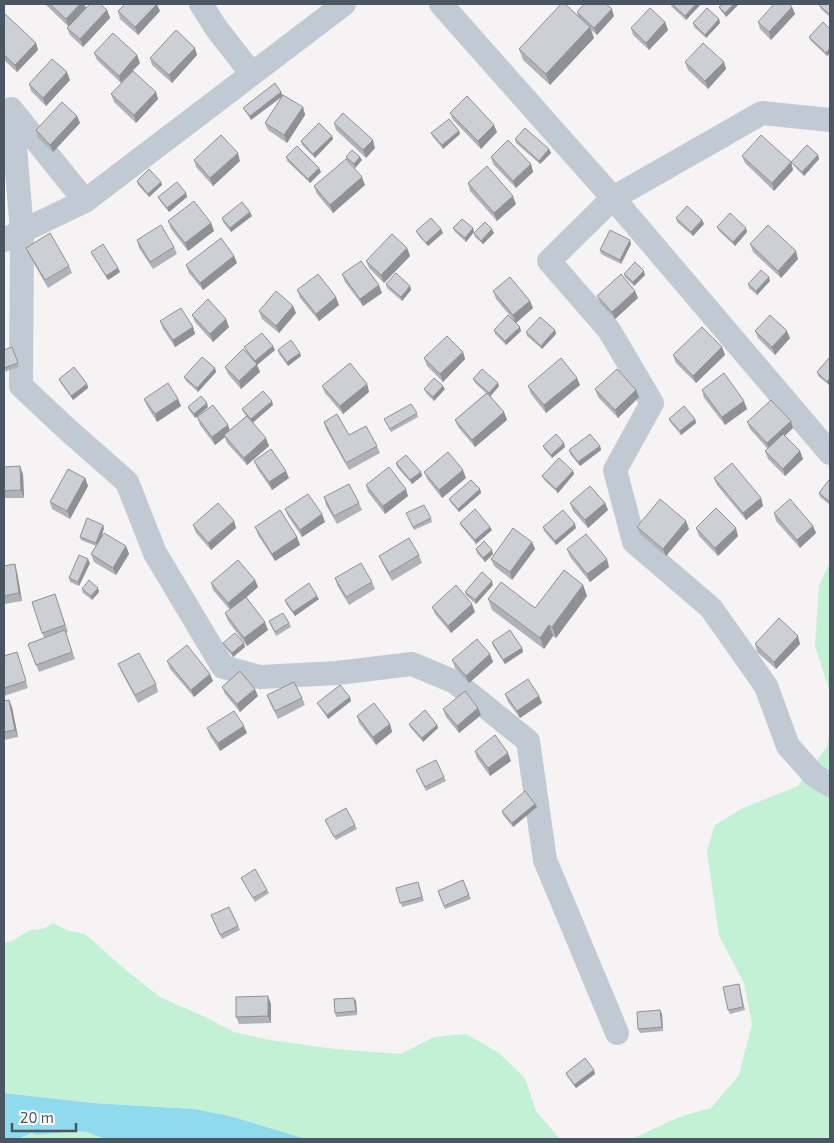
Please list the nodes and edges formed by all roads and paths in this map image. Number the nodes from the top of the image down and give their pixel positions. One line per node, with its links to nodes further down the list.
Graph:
1 (201, 4): 4 (street)
2 (344, 4): 4 (street)
3 (441, 4): 7 (street)
4 (252, 74): 8 (street)
5 (8, 106): 8 (street); 9 (street)
6 (830, 120): 7 (street)
7 (613, 198): 10 (street); 11 (street)
8 (85, 201): 9 (street)
9 (13, 236): 12 (street)
10 (830, 453)
11 (830, 785)
12 (617, 1034)

